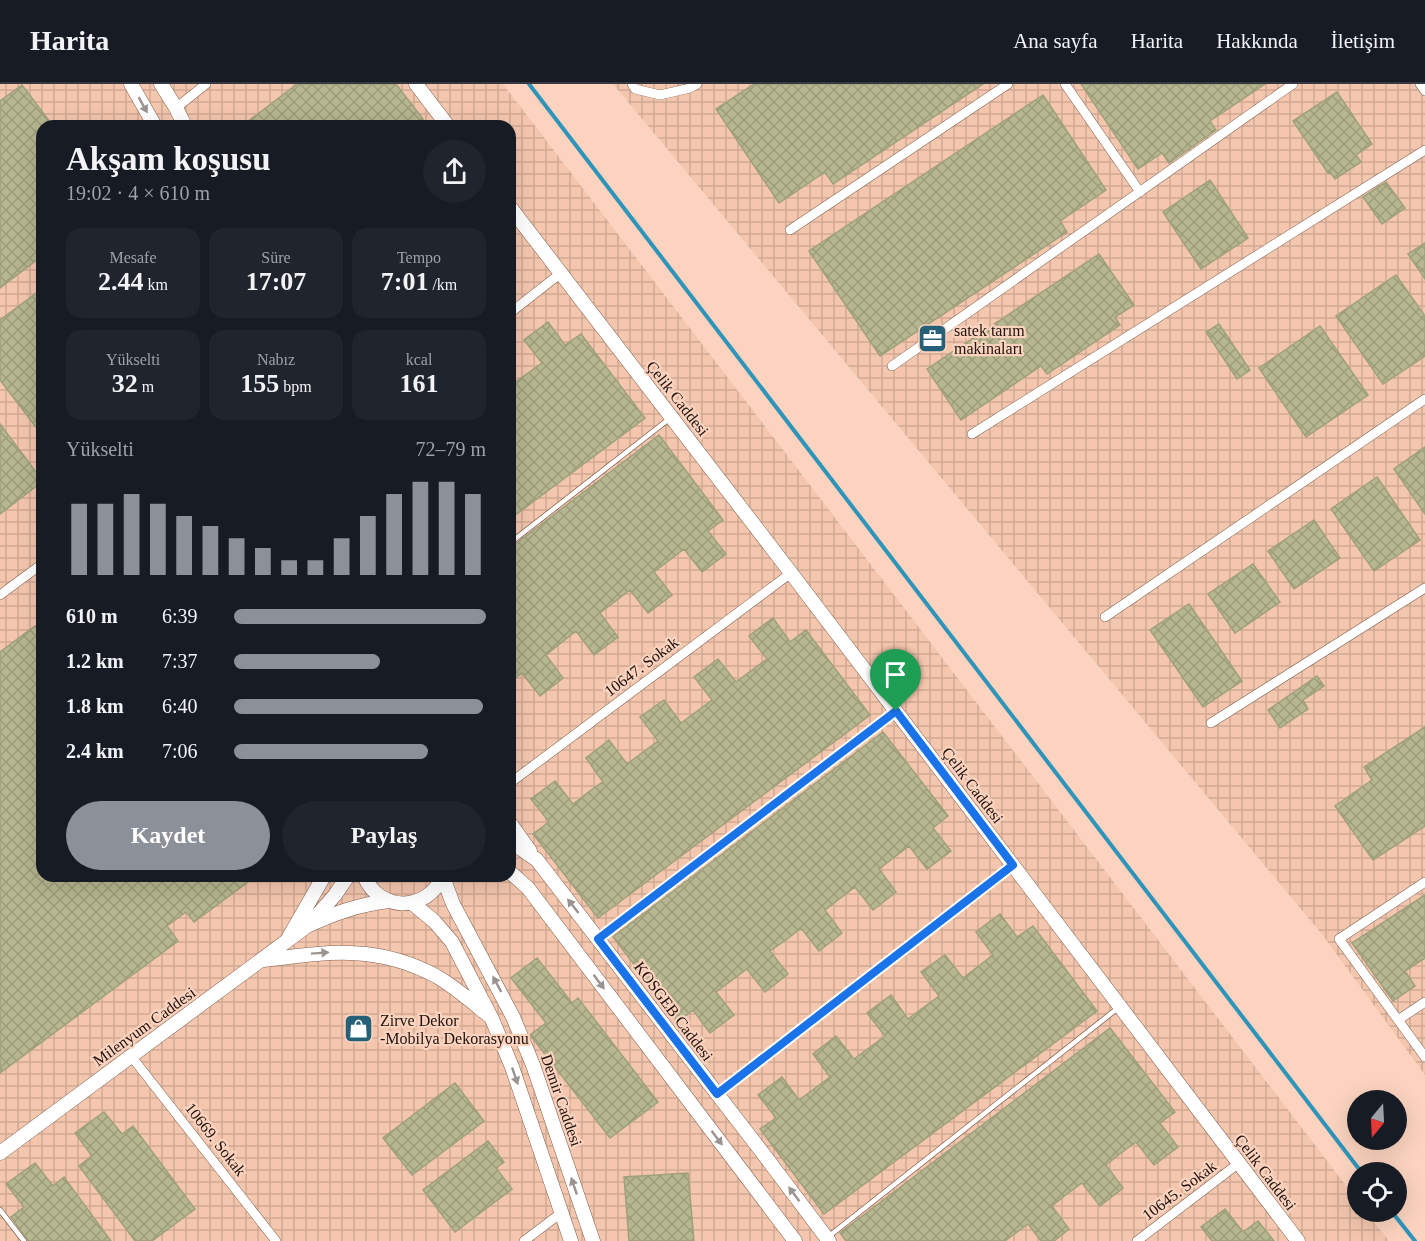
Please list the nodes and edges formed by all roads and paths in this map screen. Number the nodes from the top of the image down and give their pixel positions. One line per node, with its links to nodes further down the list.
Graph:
1 (131, 84): 13 (street, one-way to 13)
2 (161, 84): 12 (street)
3 (206, 84): 12 (street)
4 (416, 84): 15 (street)
5 (632, 84): 6 (street)
6 (697, 84)
7 (1008, 84): 19 (street)
8 (1065, 84): 17 (street)
9 (1293, 84): 17 (street)
10 (1420, 84): 11 (street)
11 (1425, 91)
12 (176, 108): 14 (street)
13 (152, 120)
14 (181, 120)
15 (439, 120)
16 (1425, 150): 25 (street)
17 (1140, 192): 22 (street)
18 (516, 215): 20 (street, Çelik Caddesi)
19 (790, 230)
20 (561, 273): 21 (street); 24 (street, Çelik Caddesi)
21 (516, 308)
22 (892, 366)
23 (1425, 399): 31 (street)
24 (671, 417): 26 (lane); 28 (street, Çelik Caddesi)
25 (972, 434)
26 (516, 538)
27 (36, 568): 30 (street)
28 (791, 573): 32 (street, Çelik Caddesi); 34 (street, 10647. Sokak)
29 (1425, 588): 33 (street)
30 (0, 595)
31 (1105, 617)
32 (896, 711): 38 (street, Çelik Caddesi); 49 (lane)
33 (1211, 723)
34 (516, 779)
35 (516, 831): 37 (street, KOSGEB Caddesi)
36 (516, 846): 37 (street, KOSGEB Caddesi)
37 (537, 860): 49 (street, KOSGEB Caddesi, one-way to 37)
38 (1013, 865): 53 (street, Çelik Caddesi); 58 (street)
39 (516, 877): 69 (street, one-way to 69)
40 (321, 882): 50 (street)
41 (344, 882): 48 (street, Milenyum Caddesi)
42 (367, 882): 46 (street)
43 (441, 882): 47 (street)
44 (446, 882): 68 (street, Demir Caddesi, one-way to 44)
45 (1425, 882): 55 (street)
46 (390, 902): 47 (street, Milenyum Caddesi); 48 (street, Milenyum Caddesi)
47 (412, 903): 54 (street)
48 (308, 926): 50 (street, Milenyum Caddesi)
49 (598, 939): 58 (street, KOSGEB Caddesi)
50 (285, 943): 51 (street, Milenyum Caddesi)
51 (262, 960): 54 (street, one-way to 54); 56 (street, Milenyum Caddesi)
52 (1425, 1002): 55 (street)
53 (1120, 1007): 60 (street, Çelik Caddesi); 63 (lane)
54 (492, 1019): 62 (street, one-way to 62)
55 (1398, 1020): 57 (street)
56 (131, 1056): 59 (street, Milenyum Caddesi); 65 (street, 10669. Sokak)
57 (1425, 1057)
58 (717, 1094): 63 (street, KOSGEB Caddesi, one-way to 58)
59 (0, 1153)
60 (1239, 1163): 70 (street, 10645. Sokak); 71 (street, Çelik Caddesi)
61 (0, 1210): 64 (lane)
62 (561, 1213): 66 (street); 67 (street)
63 (828, 1240)
64 (24, 1241)
65 (276, 1241)
66 (524, 1241)
67 (571, 1241)
68 (593, 1241)
69 (795, 1241)
70 (1137, 1241)
71 (1298, 1241)

